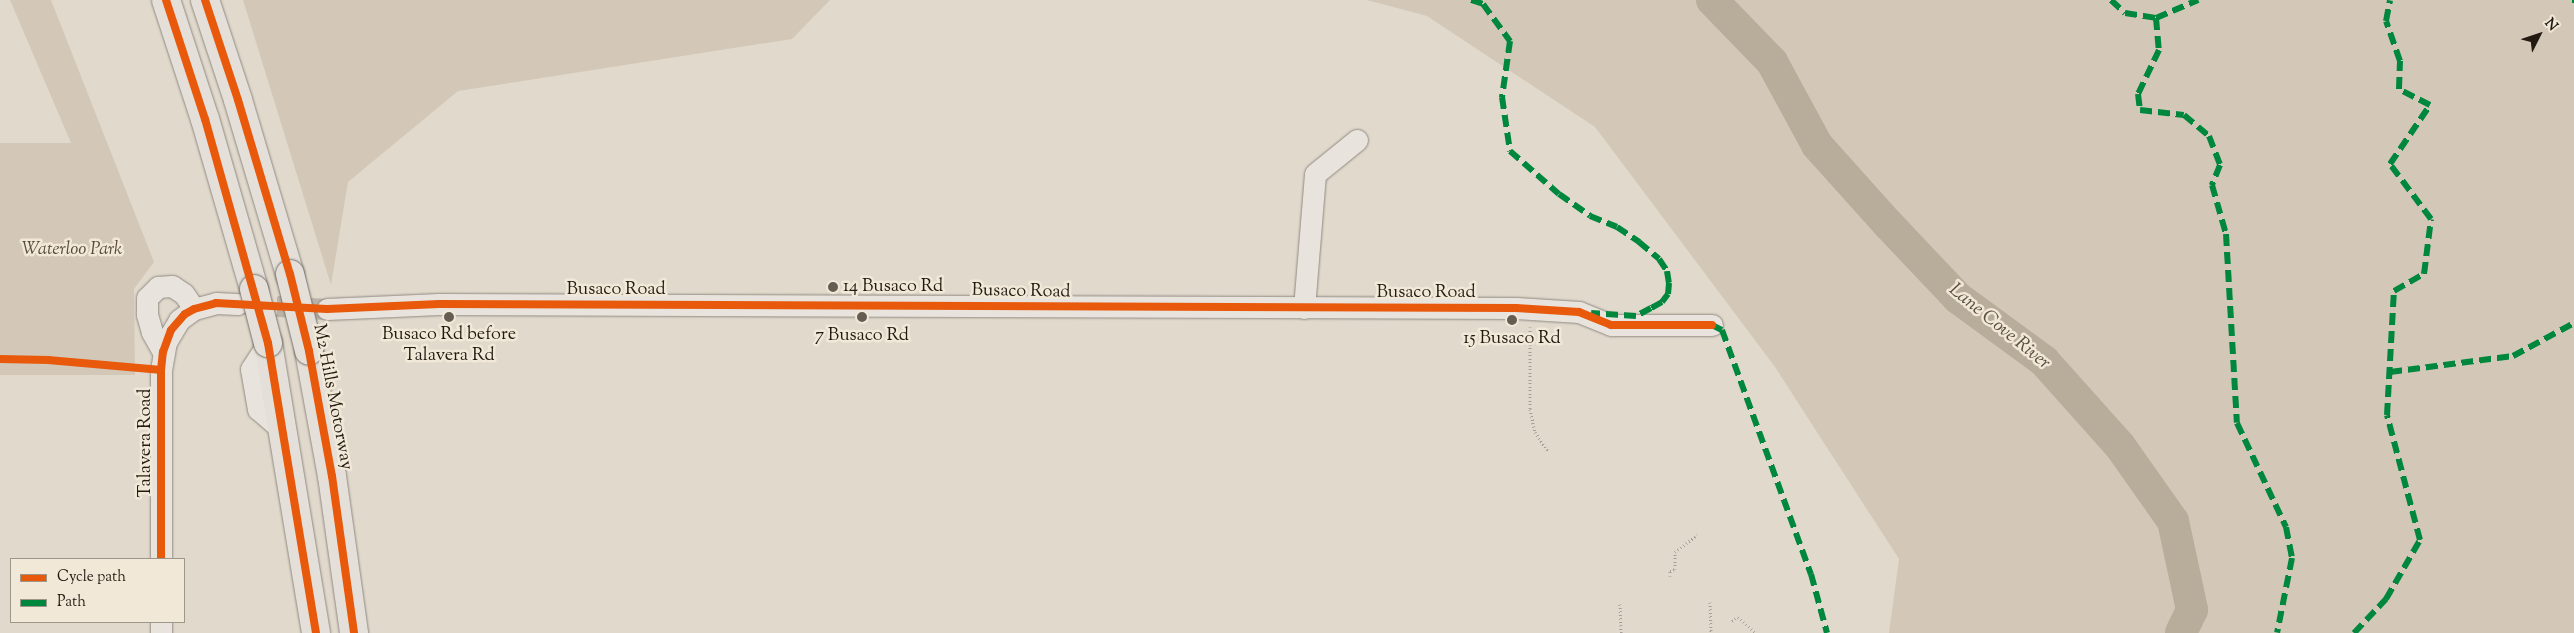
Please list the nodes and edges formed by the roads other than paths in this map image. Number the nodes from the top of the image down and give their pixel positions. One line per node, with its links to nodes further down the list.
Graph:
1 (166, 0): 4 (highway)
2 (205, 0): 12 (highway, M2 Hills Motorway, bridge)
3 (1357, 140): 5 (street)
4 (245, 296): 6 (street); 11 (highway, bridge)
5 (1304, 308): 7 (street, Busaco Road); 8 (street, Busaco Road)
6 (194, 309): 9 (street, Talavera Road); 9 (street)
7 (327, 309)
8 (1712, 324)
9 (162, 361): 10 (street, Talavera Road)
10 (161, 558)
11 (316, 633)
12 (354, 633)

